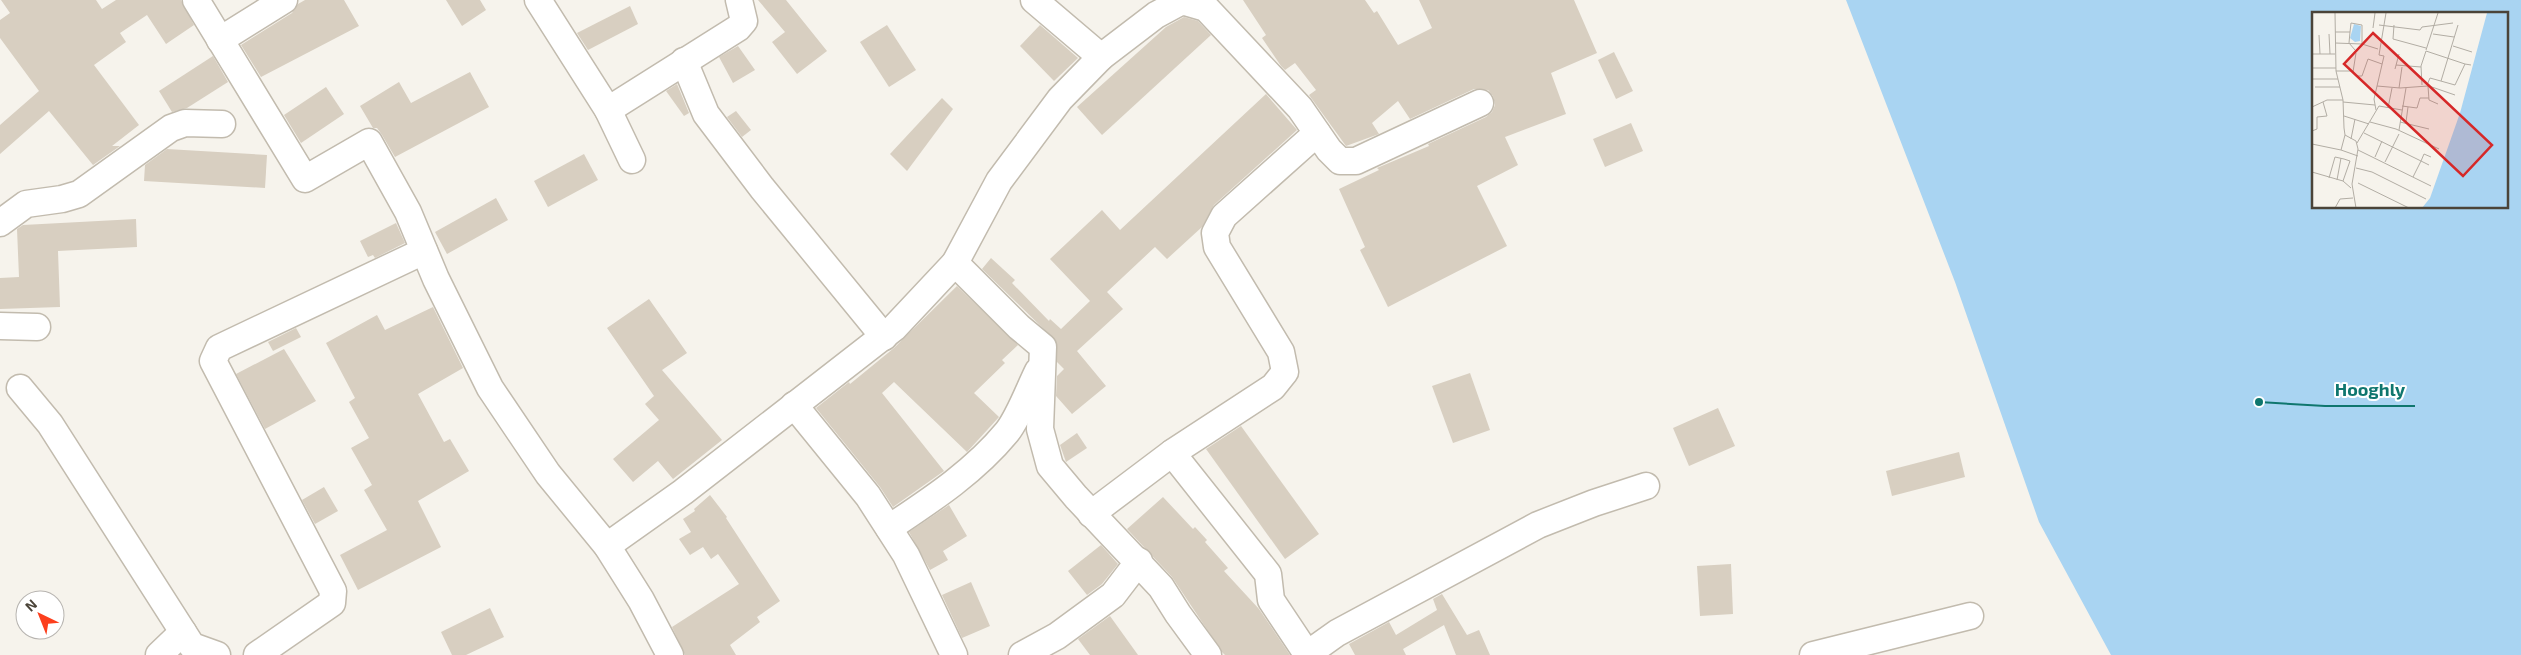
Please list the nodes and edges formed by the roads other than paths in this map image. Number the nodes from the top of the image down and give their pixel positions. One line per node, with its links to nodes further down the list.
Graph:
1 (196, 0): 8 (street)
2 (284, 0): 8 (street)
3 (538, 0): 12 (street)
4 (739, 0): 10 (street)
5 (1034, 0): 9 (street)
6 (1183, 1): 7 (street); 14 (street)
7 (1155, 7): 9 (street)
8 (220, 40): 17 (street)
9 (1102, 57): 18 (street)
10 (684, 61): 12 (street); 21 (street)
11 (1480, 103): 14 (street)
12 (608, 110): 15 (street)
13 (222, 124): 16 (street)
14 (1317, 132): 25 (street)
15 (632, 160)
16 (0, 223)
17 (424, 250): 29 (street); 36 (street)
18 (955, 263): 21 (street); 22 (street)
19 (0, 326): 20 (street)
20 (37, 327)
21 (884, 337): 24 (street)
22 (1043, 360): 27 (street); 28 (street)
23 (20, 388): 32 (street)
24 (794, 405): 28 (street); 29 (street)
25 (1172, 453): 27 (street); 33 (street)
26 (1646, 486): 33 (street)
27 (1091, 514): 30 (street)
28 (888, 528): 38 (street)
29 (607, 546): 37 (street)
30 (1139, 561): 39 (street); 40 (street)
31 (1970, 616): 41 (street)
32 (183, 632): 34 (street); 35 (street)
33 (1306, 654)
34 (159, 655)
35 (217, 655)
36 (257, 655)
37 (670, 655)
38 (954, 655)
39 (1022, 655)
40 (1208, 655)
41 (1813, 655)

